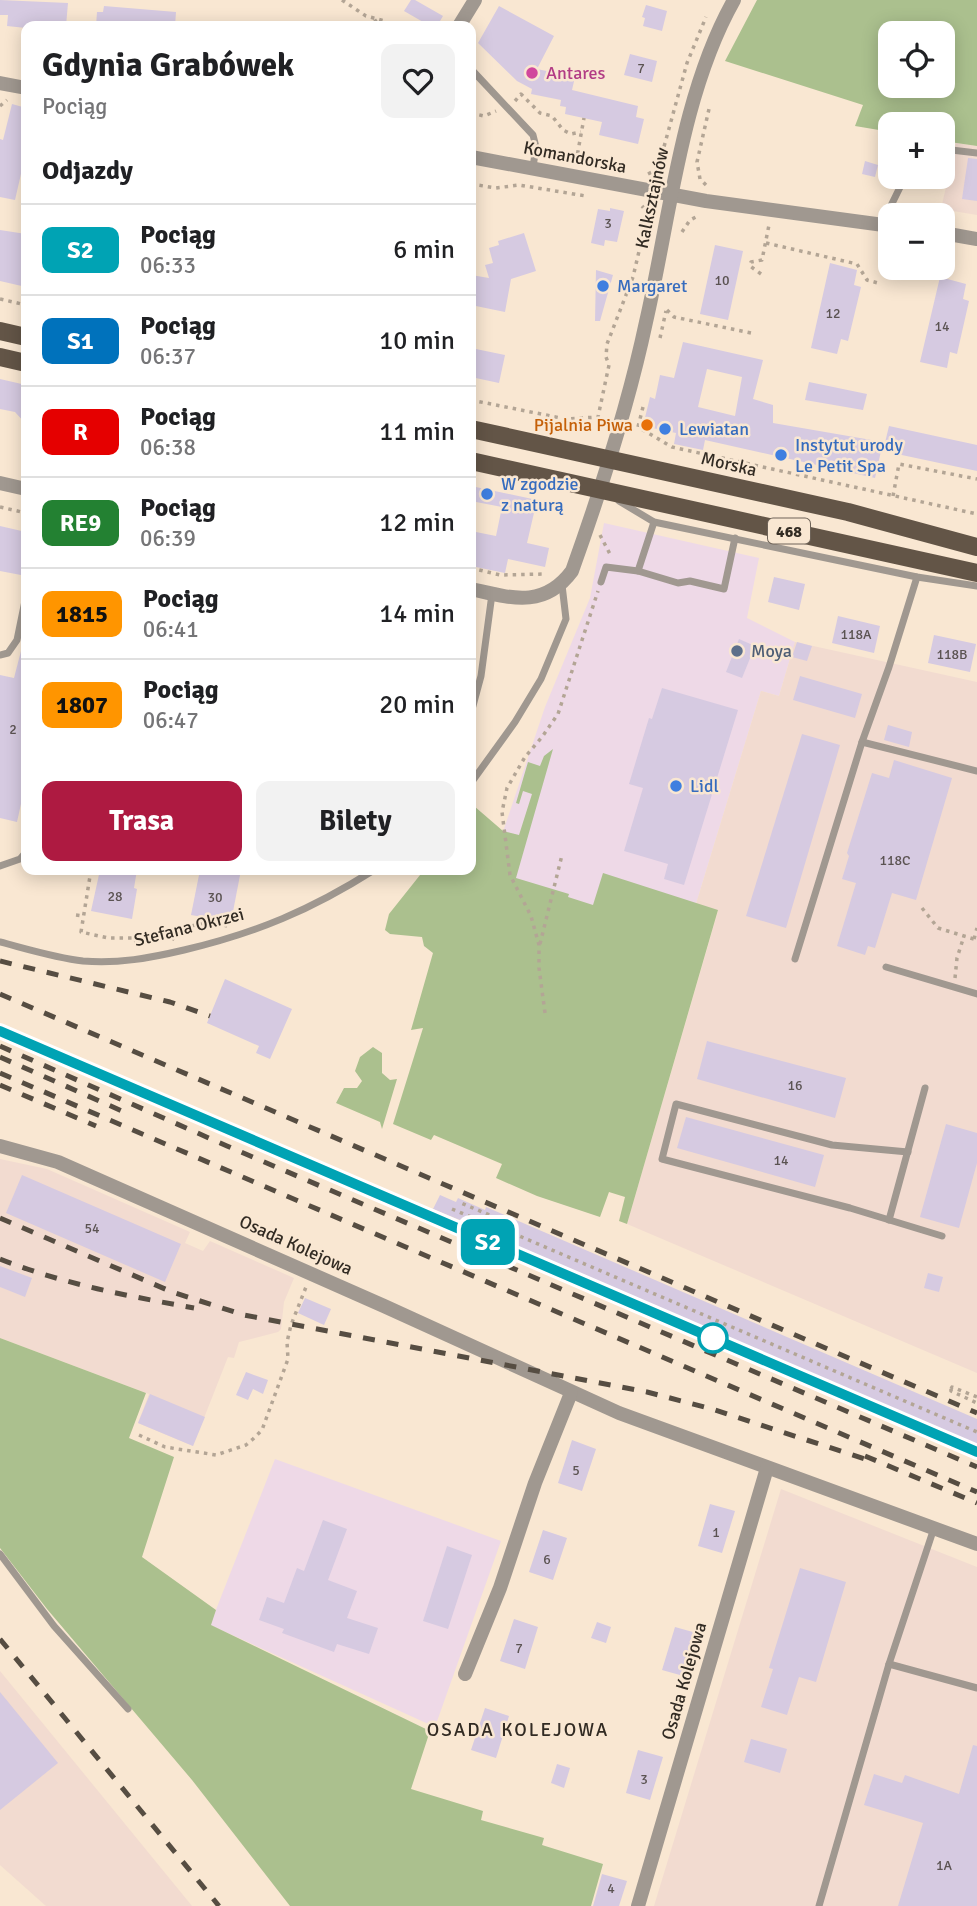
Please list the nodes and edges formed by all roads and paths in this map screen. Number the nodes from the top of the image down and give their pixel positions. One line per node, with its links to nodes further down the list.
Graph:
1 (475, 0): 7 (street)
2 (734, 0): 24 (street, Kalksztajnów)
3 (344, 1): 5 (path)
4 (710, 9): 21 (path)
5 (377, 20): 6 (path)
6 (385, 21)
7 (462, 21)
8 (476, 74): 12 (lane)
9 (0, 83): 10 (street)
10 (21, 87)
11 (711, 98): 23 (path)
12 (509, 107): 13 (path); 15 (path); 20 (lane)
13 (476, 114)
14 (584, 118): 15 (path)
15 (581, 132): 19 (path)
16 (955, 150): 17 (lane)
17 (977, 153)
18 (476, 158): 20 (street, Komandorska)
19 (588, 164)
20 (533, 167): 24 (street, Komandorska)
21 (647, 174)
22 (476, 185): 25 (path)
23 (708, 186)
24 (672, 195): 28 (street, Komandorska); 47 (street, Kalksztajnów)
25 (586, 196)
26 (640, 205): 44 (path)
27 (704, 216): 32 (path)
28 (878, 224)
29 (769, 225): 33 (path)
30 (955, 235): 31 (street)
31 (977, 239)
32 (679, 243)
33 (766, 243): 34 (path); 35 (path)
34 (761, 274)
35 (878, 282)
36 (0, 299): 37 (path)
37 (21, 304)
38 (666, 310): 40 (path)
39 (0, 331): 41 (main road)
40 (751, 333)
41 (21, 336)
42 (0, 357): 43 (main road)
43 (21, 362)
44 (476, 401)
45 (638, 427): 53 (path)
46 (476, 430): 47 (main road, Morska / 468)
47 (612, 459): 52 (street, Kalksztajnów); 60 (main road, Morska / 468)
48 (476, 462): 52 (main road, 468)
49 (977, 480): 53 (path)
50 (0, 483): 51 (street)
51 (21, 488)
52 (600, 489): 57 (lane); 64 (main road, 468); 66 (street)
53 (893, 496): 56 (path)
54 (0, 508): 55 (path)
55 (21, 512)
56 (977, 514)
57 (654, 522): 59 (lane); 63 (lane)
58 (597, 531): 62 (path)
59 (735, 538): 63 (lane); 65 (lane)
60 (977, 547)
61 (476, 569): 66 (path)
62 (617, 569): 63 (lane); 67 (lane)
63 (638, 571)
64 (977, 573)
65 (917, 577): 68 (lane); 76 (lane)
66 (557, 580): 70 (street); 78 (lane)
67 (601, 582): 93 (path)
68 (977, 586)
69 (476, 590): 70 (street)
70 (492, 594): 74 (lane)
71 (21, 620): 72 (lane)
72 (0, 655)
73 (476, 675): 74 (lane)
74 (481, 676): 75 (lane)
75 (476, 694)
76 (862, 742): 77 (lane); 95 (lane)
77 (977, 771)
78 (476, 776)
79 (562, 855): 93 (path)
80 (21, 858): 81 (lane)
81 (0, 866)
82 (90, 875): 86 (path)
83 (366, 875): 91 (lane, Stefana Okrzei)
84 (922, 908): 89 (path)
85 (76, 915): 86 (path)
86 (84, 916): 94 (path)
87 (235, 928): 92 (path)
88 (977, 928): 90 (path)
89 (964, 936): 90 (path); 97 (path)
90 (975, 939)
91 (0, 942)
92 (170, 944)
93 (540, 945): 99 (path)
94 (141, 948)
95 (795, 959)
96 (886, 967): 97 (lane)
97 (953, 986): 98 (lane)
98 (977, 994)
99 (545, 1013)
100 (925, 1088): 102 (lane)
101 (0, 1146): 108 (street, Osada Kolejowa)
102 (908, 1152): 105 (lane); 105 (lane)
103 (461, 1203): 106 (path)
104 (452, 1209): 106 (path)
105 (889, 1220): 107 (lane)
106 (489, 1223): 111 (path)
107 (942, 1236)
108 (311, 1273): 109 (street, Osada Kolejowa); 112 (path)
109 (571, 1393): 113 (street, Osada Kolejowa); 118 (street)
110 (977, 1400): 110 (path)
111 (977, 1432)
112 (139, 1435)
113 (767, 1468): 114 (street, Osada Kolejowa); 121 (street, Osada Kolejowa)
114 (934, 1528): 115 (street, Osada Kolejowa); 117 (lane)
115 (977, 1544)
116 (0, 1554): 120 (lane)
117 (889, 1664): 119 (lane); 122 (lane)
118 (465, 1674)
119 (977, 1688)
120 (128, 1709)
121 (638, 1906)
122 (819, 1906)

